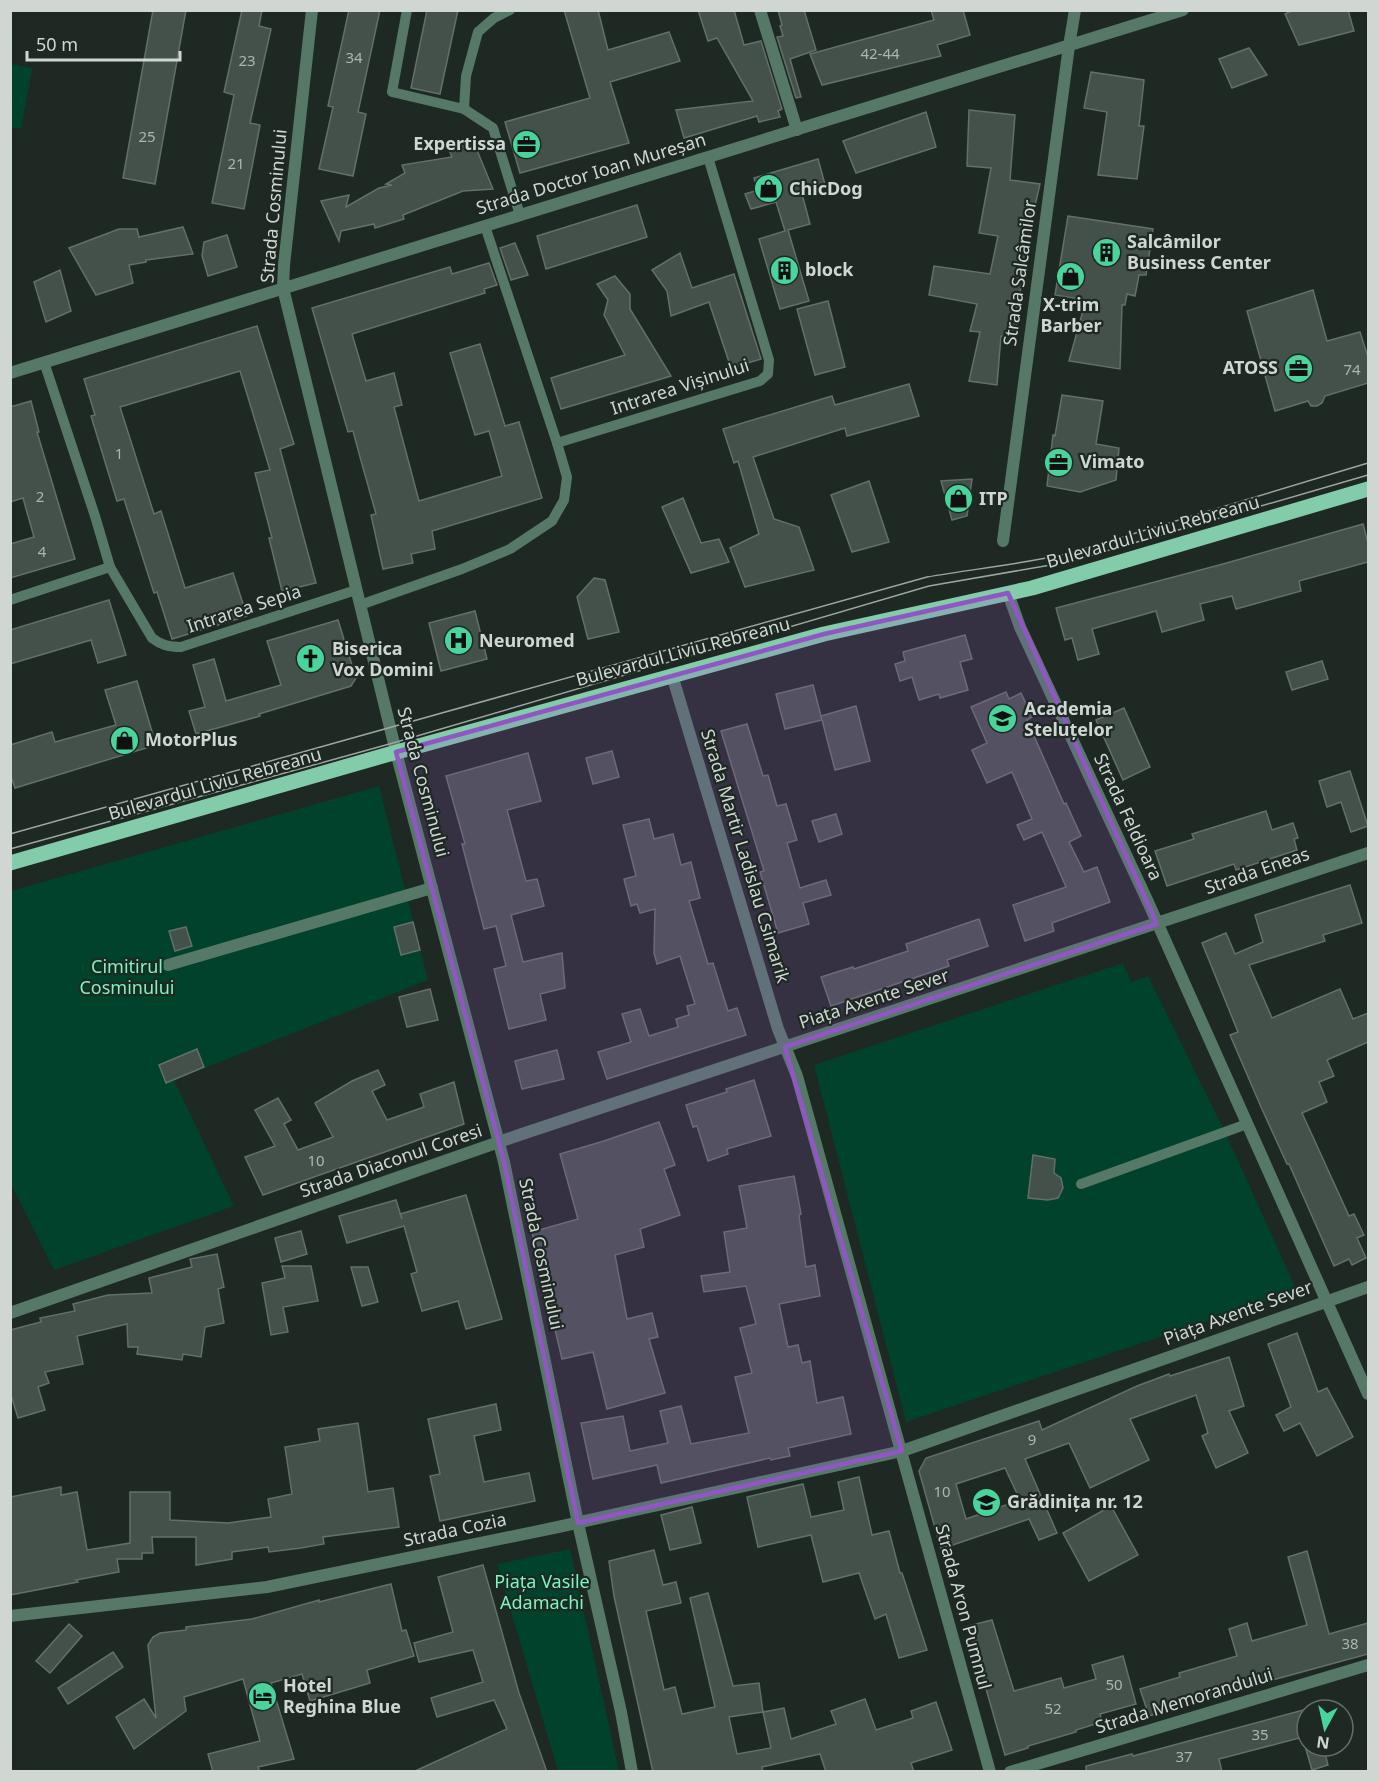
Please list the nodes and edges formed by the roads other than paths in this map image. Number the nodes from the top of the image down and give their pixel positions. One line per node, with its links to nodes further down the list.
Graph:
1 (312, 10): 13 (street, Strada Cosminului)
2 (408, 10): 8 (lane)
3 (510, 10): 8 (lane)
4 (760, 10): 9 (street)
5 (1075, 10): 7 (street, Strada Salcâmilor)
6 (1183, 10): 7 (street, Strada Doctor Ioan Mureșan)
7 (1069, 46): 9 (street, Strada Doctor Ioan Mureșan); 18 (street, Strada Salcâmilor)
8 (464, 109): 11 (lane)
9 (797, 130): 10 (street, Strada Doctor Ioan Mureșan)
10 (708, 157): 11 (street, Strada Doctor Ioan Mureșan); 16 (lane, Intrarea Vișinului)
11 (520, 215): 12 (street, Strada Doctor Ioan Mureșan)
12 (485, 226): 13 (street, Strada Doctor Ioan Mureșan); 16 (lane)
13 (283, 288): 14 (street, Strada Doctor Ioan Mureșan); 20 (street, Strada Cosminului)
14 (44, 362): 15 (street, Strada Doctor Ioan Mureșan); 19 (lane, Intrarea Sepia)
15 (10, 372)
16 (557, 443): 23 (lane)
17 (1368, 489): 21 (main road, Bulevardul Liviu Rebreanu)
18 (1003, 541)
19 (110, 567): 20 (lane, Intrarea Sepia); 22 (lane)
20 (356, 590): 23 (street, Strada Cosminului)
21 (1008, 593): 24 (main road, Bulevardul Liviu Rebreanu); 29 (street, Strada Feldioara)
22 (10, 600)
23 (360, 605): 25 (street, Strada Cosminului)
24 (672, 675): 25 (main road, Bulevardul Liviu Rebreanu); 31 (street, Strada Martir Ladislau Csimarik)
25 (396, 752): 27 (main road, Bulevardul Liviu Rebreanu); 28 (street, Strada Cosminului)
26 (1368, 853): 29 (street, Strada Eneas)
27 (10, 863)
28 (432, 888): 30 (street); 33 (street, Strada Cosminului)
29 (1157, 924): 31 (street, Piața Axente Sever); 32 (street, Piața Axente Sever)
30 (168, 965)
31 (785, 1047): 33 (street, Strada Diaconul Coresi); 39 (street, Piața Axente Sever)
32 (1247, 1124): 34 (lane); 36 (street, Piața Axente Sever)
33 (499, 1142): 37 (street, Strada Diaconul Coresi); 40 (street, Strada Cosminului)
34 (1081, 1184)
35 (1368, 1287): 36 (street)
36 (1326, 1301): 38 (street); 39 (street, Piața Axente Sever)
37 (10, 1313)
38 (1368, 1394)
39 (902, 1451): 40 (street, Strada Cozia); 44 (street, Strada Aron Pumnul)
40 (578, 1523): 41 (street, Strada Cozia); 43 (street)
41 (10, 1616)
42 (1368, 1665): 45 (street, Strada Memorandului)
43 (632, 1772)
44 (990, 1772)
45 (1010, 1772)

